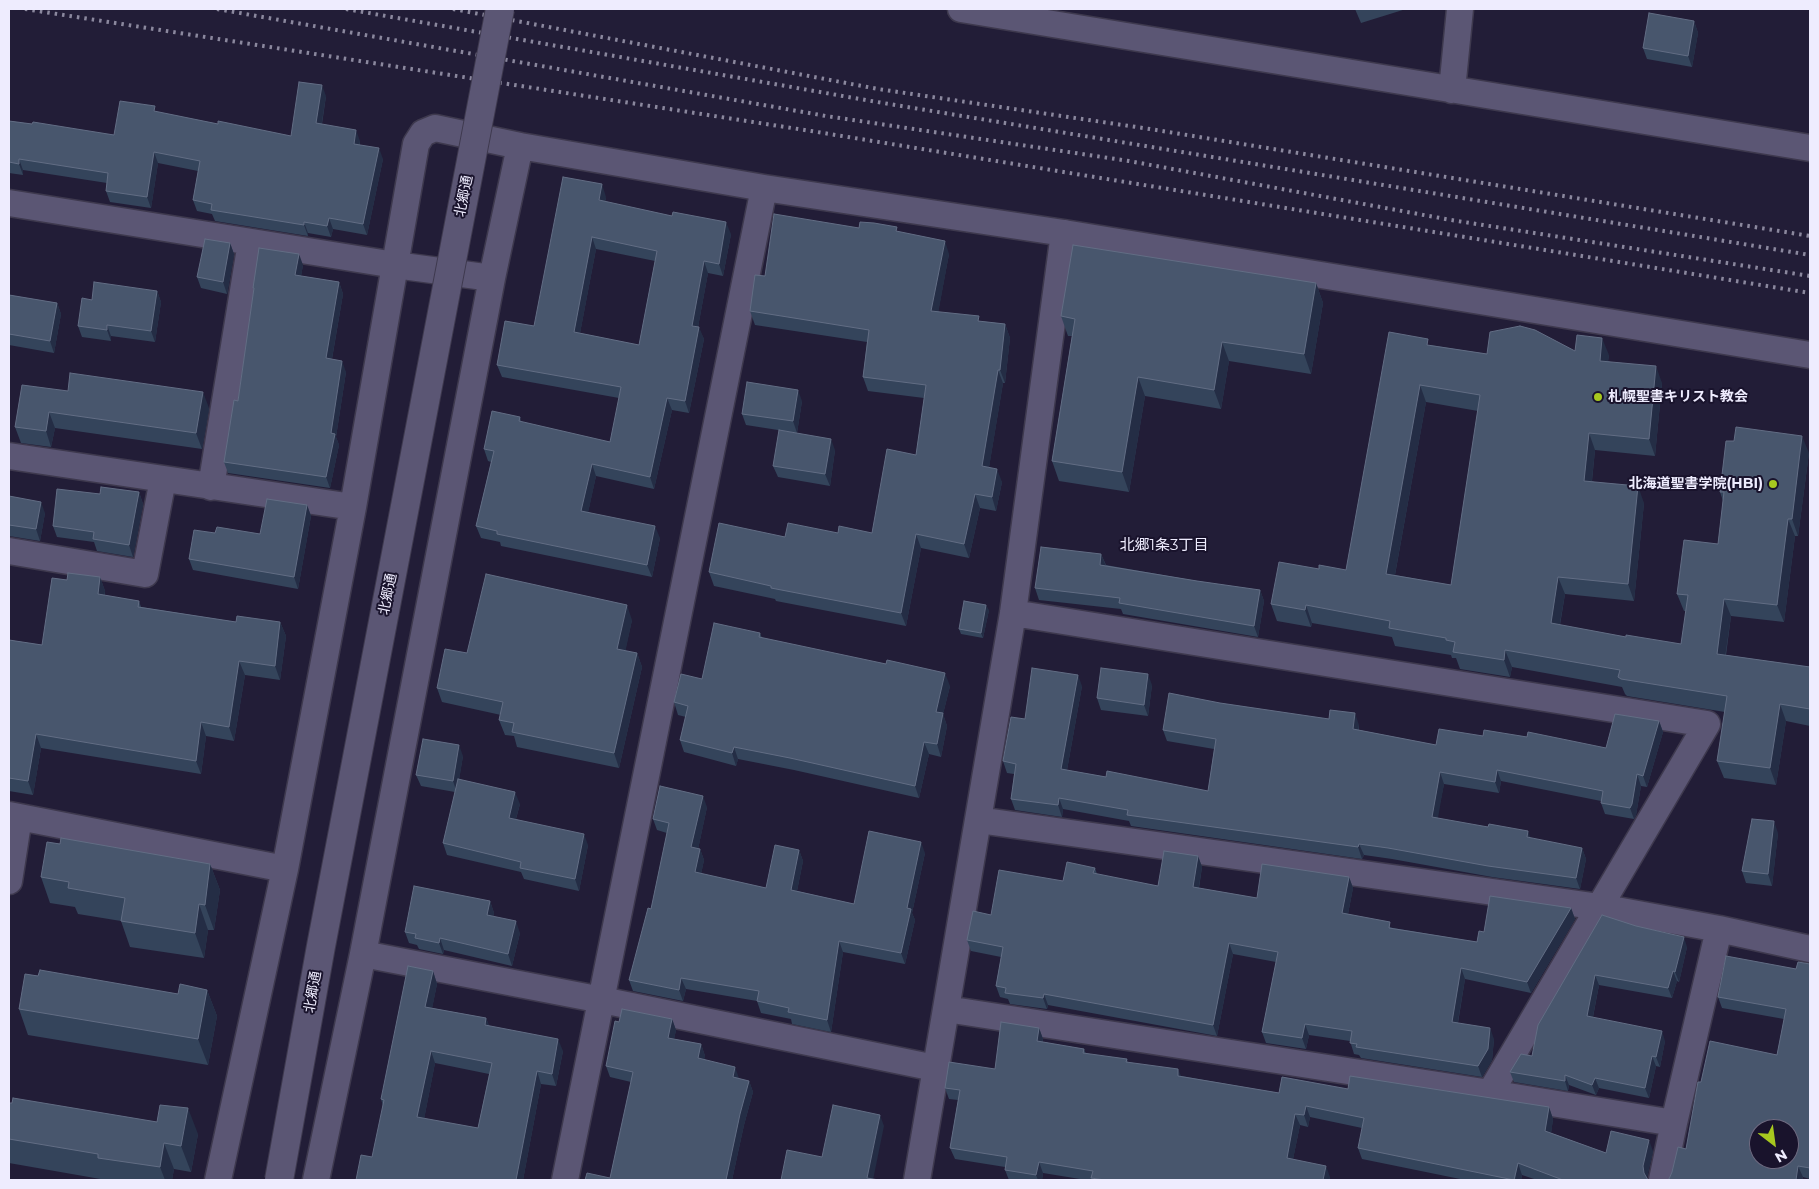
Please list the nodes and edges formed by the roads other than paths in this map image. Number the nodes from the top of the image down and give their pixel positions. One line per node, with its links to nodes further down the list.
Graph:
1 (500, 9): 34 (street, 北郷通, bridge)
2 (962, 9): 4 (street)
3 (1460, 9): 4 (street)
4 (1452, 90): 6 (street)
5 (520, 146): 7 (street); 11 (street); 12 (street)
6 (1810, 148)
7 (764, 188): 9 (street); 28 (street)
8 (9, 203): 10 (street)
9 (1064, 233): 13 (street); 19 (street)
10 (251, 242): 11 (street); 16 (street)
11 (395, 265): 12 (street); 17 (street)
12 (492, 278): 27 (street)
13 (1810, 355)
14 (9, 456): 15 (street)
15 (163, 479): 16 (street); 18 (street)
16 (211, 487): 17 (street)
17 (354, 507): 22 (street)
18 (9, 551)
19 (1013, 613): 21 (street); 24 (street)
20 (14, 816): 22 (street); 23 (street)
21 (978, 820): 24 (street); 29 (street)
22 (285, 870): 33 (street)
23 (9, 881)
24 (1600, 907): 25 (street); 31 (street)
25 (1719, 929): 26 (street); 32 (street)
26 (1810, 949)
27 (363, 954): 28 (street); 35 (street)
28 (602, 1000): 30 (street); 36 (street)
29 (946, 1009): 30 (street); 31 (street)
30 (935, 1068): 37 (street)
31 (1490, 1093): 32 (street)
32 (1674, 1123): 38 (street)
33 (218, 1180)
34 (279, 1180)
35 (316, 1180)
36 (565, 1180)
37 (917, 1180)
38 (1662, 1180)

